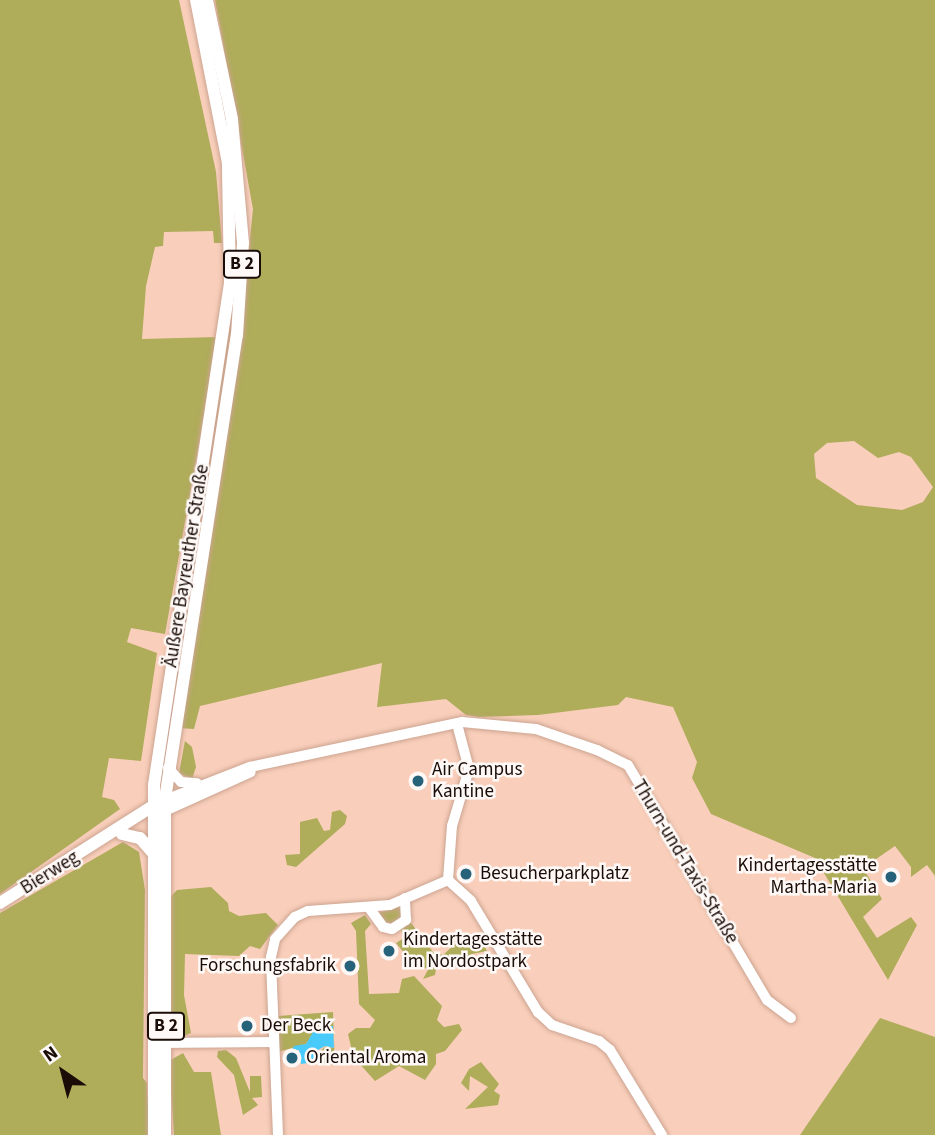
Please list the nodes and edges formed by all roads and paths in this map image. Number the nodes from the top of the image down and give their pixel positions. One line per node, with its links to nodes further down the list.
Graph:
1 (196, 0): 7 (main road, Äußere Bayreuther Straße / B 2)
2 (207, 0): 5 (main road, Äußere Bayreuther Straße / B 2)
3 (457, 724): 4 (street, Thurn-und-Taxis-Straße); 11 (street); 15 (street, Thurn-und-Taxis-Straße)
4 (268, 764): 6 (street, Thurn-und-Taxis-Straße); 7 (street, Thurn-und-Taxis-Straße)
5 (168, 768): 6 (street); 7 (main road, Äußere Bayreuther Straße / B 2)
6 (201, 783): 7 (street, Thurn-und-Taxis-Straße)
7 (159, 808): 8 (main road, Bierweg); 9 (main road, Bierweg); 10 (main road, Äußere Bayreuther Straße / B 2); 17 (main road, Äußere Bayreuther Straße / B 2)
8 (122, 834): 9 (main road, Bierweg); 10 (main road)
9 (100, 842): 13 (main road, Bierweg)
10 (152, 852): 17 (main road, Äußere Bayreuther Straße / B 2)
11 (448, 880): 12 (street); 21 (street)
12 (405, 898): 14 (street); 14 (street)
13 (0, 903)
14 (370, 909): 16 (street)
15 (791, 1018)
16 (274, 1042): 17 (street); 20 (street)
17 (160, 1043): 18 (main road, Äußere Bayreuther Straße / B 2); 19 (main road, Äußere Bayreuther Straße / B 2)
18 (153, 1135)
19 (165, 1135)
20 (278, 1135)
21 (662, 1135)

